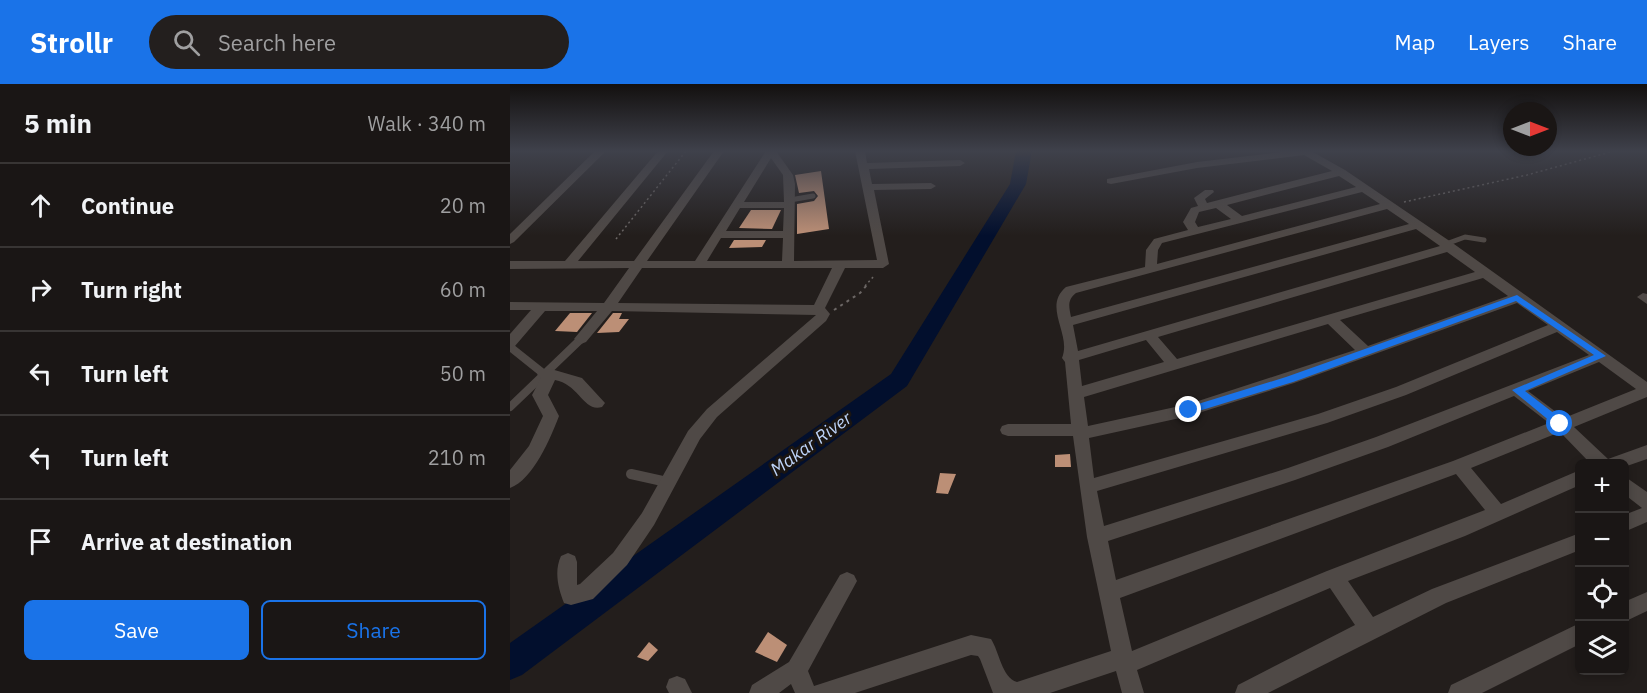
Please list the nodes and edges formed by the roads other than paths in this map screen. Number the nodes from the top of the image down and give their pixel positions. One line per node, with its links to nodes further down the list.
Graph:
1 (572, 179): 25 (street)
2 (639, 179): 30 (street)
3 (699, 179): 28 (street)
4 (753, 179): 17 (street)
5 (789, 179): 16 (street)
6 (866, 179): 12 (street)
7 (1119, 179): 10 (street)
8 (1312, 179): 18 (street)
9 (1351, 179): 13 (street)
10 (1111, 181)
11 (931, 186): 12 (street)
12 (867, 187): 33 (street)
13 (1365, 189): 19 (street); 20 (street)
14 (1209, 192): 18 (street)
15 (813, 196): 16 (lane)
16 (790, 203): 17 (street); 24 (street)
17 (736, 205): 23 (street)
18 (1211, 205): 20 (street); 22 (street)
19 (1389, 205): 21 (street); 34 (street)
20 (1240, 220): 22 (street)
21 (1418, 225): 27 (street); 42 (street)
22 (1188, 231): 34 (street)
23 (718, 234): 24 (street); 31 (street)
24 (789, 235): 32 (street)
25 (510, 240)
26 (1484, 240): 27 (lane)
27 (1448, 246): 35 (street); 44 (street)
28 (638, 264): 30 (street); 31 (street); 39 (street)
29 (510, 265): 30 (street)
30 (568, 265)
31 (698, 265): 32 (street)
32 (788, 265): 33 (street)
33 (840, 265): 40 (street)
34 (1150, 269): 42 (street)
35 (1485, 273): 36 (street); 41 (street)
36 (1517, 297): 43 (street); 47 (street)
37 (510, 306): 38 (street)
38 (542, 306): 39 (street); 46 (street)
39 (608, 307): 40 (street); 45 (street)
40 (820, 313): 67 (street)
41 (1329, 317): 47 (street); 50 (street)
42 (1066, 323): 49 (street)
43 (1558, 326): 48 (street); 68 (street)
44 (1149, 335): 49 (street); 50 (street)
45 (581, 339): 51 (lane)
46 (510, 345): 51 (lane)
47 (1366, 352): 59 (street)
48 (1601, 356): 52 (street); 53 (street)
49 (1070, 358): 54 (street)
50 (1175, 366): 54 (street)
51 (547, 374): 55 (street); 56 (lane); 66 (street)
52 (1517, 390): 57 (street); 74 (street)
53 (1647, 391): 57 (street)
54 (1074, 394): 59 (street)
55 (597, 403)
56 (510, 407)
57 (1560, 424): 61 (street); 63 (street)
58 (1008, 430): 59 (street)
59 (1079, 432): 68 (street)
60 (1647, 452): 62 (street)
61 (1597, 459)
62 (1628, 459)
63 (1459, 466): 71 (street); 79 (street)
64 (630, 474): 67 (lane)
65 (1575, 479): 71 (street)
66 (511, 482)
67 (667, 482): 76 (street)
68 (1088, 487): 74 (street)
69 (1629, 487): 70 (street)
70 (1647, 502)
71 (1497, 512): 77 (street)
72 (1647, 514): 73 (street)
73 (1629, 522)
74 (1096, 537): 79 (street)
75 (1575, 543): 82 (street)
76 (568, 562)
77 (1334, 577): 82 (street); 84 (street)
78 (848, 581): 85 (street)
79 (1110, 592): 84 (street)
80 (1647, 601): 81 (street)
81 (1629, 610)
82 (1369, 629): 90 (street)
83 (1575, 635): 91 (street)
84 (1124, 661): 88 (street); 89 (street)
85 (795, 673): 86 (street); 87 (street)
86 (760, 693)
87 (806, 693)
88 (822, 693)
89 (1133, 693)
90 (1246, 693)
91 (1459, 693)

